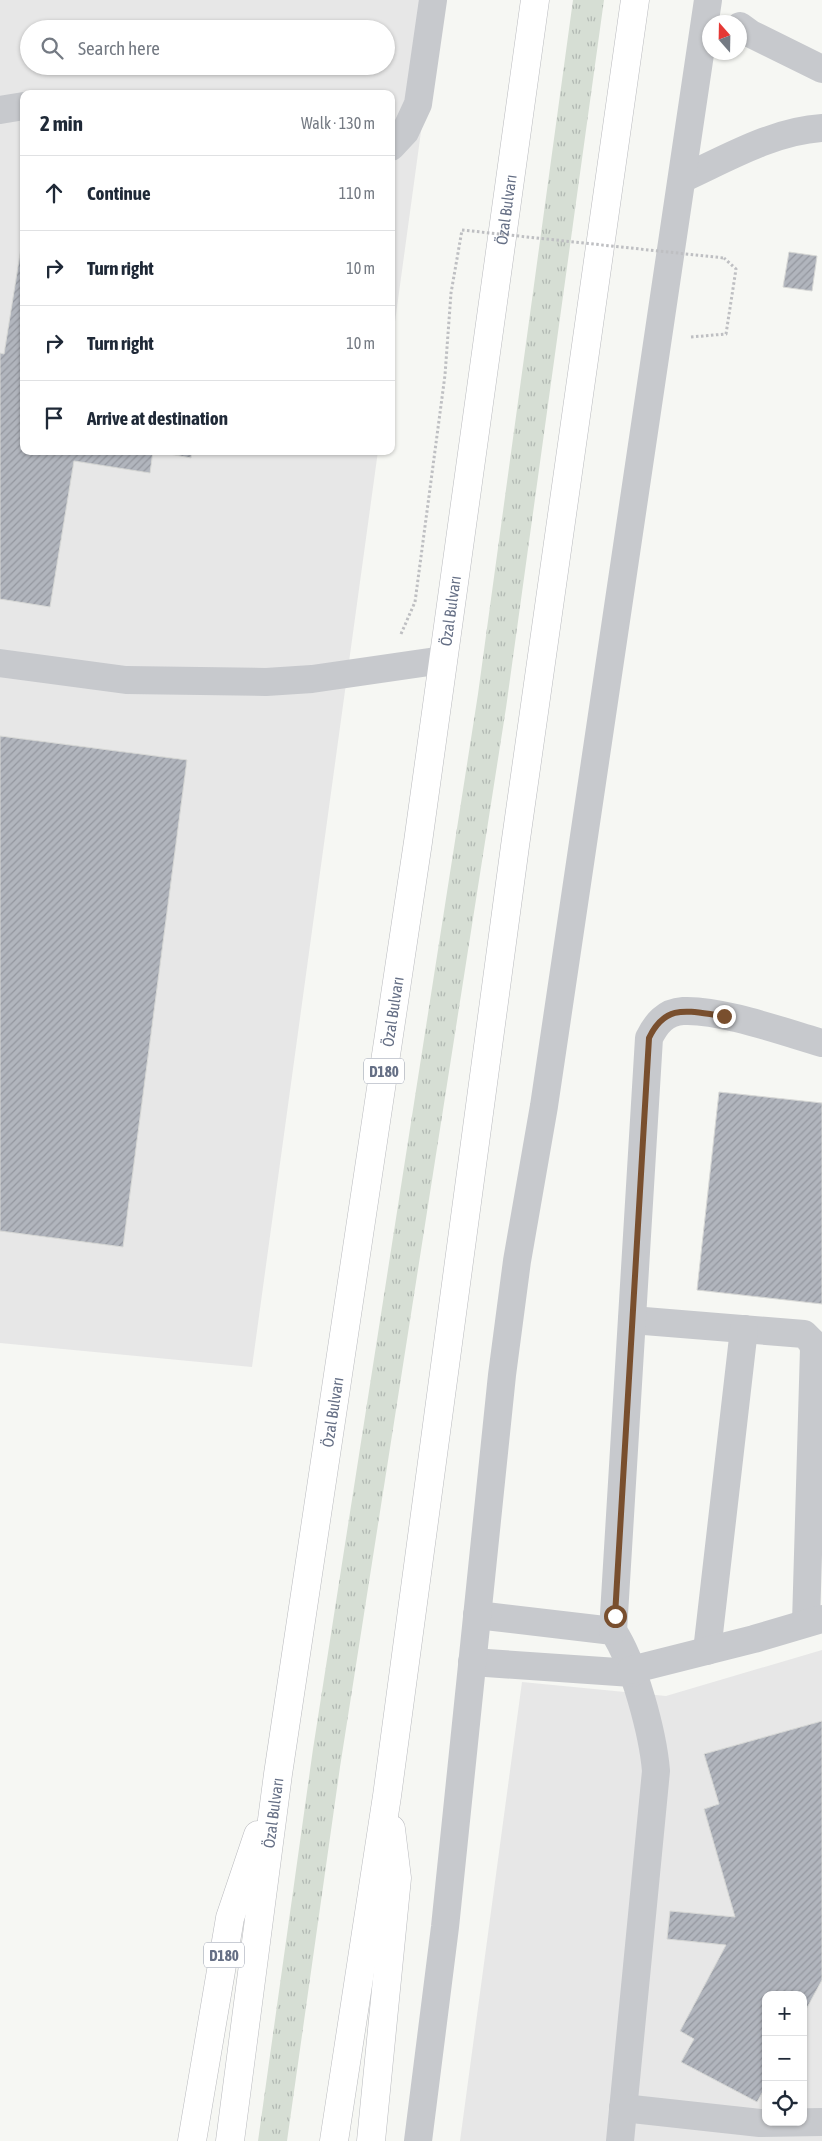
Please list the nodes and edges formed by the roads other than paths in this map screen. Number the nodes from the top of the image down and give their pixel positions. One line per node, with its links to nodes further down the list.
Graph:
1 (433, 0): 11 (street)
2 (535, 0): 13 (highway, Özal Bulvarı / D180)
3 (634, 0): 25 (highway)
4 (708, 2): 5 (street); 12 (street)
5 (725, 15)
6 (747, 31): 7 (street)
7 (822, 69)
8 (20, 107): 9 (street)
9 (0, 110)
10 (822, 128): 12 (street)
11 (395, 143)
12 (682, 179): 18 (street)
13 (443, 660): 14 (street); 24 (highway, Özal Bulvarı / D180)
14 (0, 663)
15 (822, 1043): 16 (street)
16 (632, 1320): 17 (street); 20 (street)
17 (744, 1329): 19 (street); 21 (street)
18 (477, 1615): 20 (street); 22 (street)
19 (814, 1621): 21 (street)
20 (613, 1631): 23 (street)
21 (707, 1651): 23 (street)
22 (472, 1662): 23 (street); 32 (street)
23 (631, 1672): 26 (street)
24 (278, 1774): 28 (highway, D180); 29 (highway, Özal Bulvarı / D180)
25 (387, 1796): 30 (highway); 31 (highway)
26 (623, 2108): 27 (street); 33 (street)
27 (822, 2122)
28 (192, 2141)
29 (230, 2141)
30 (334, 2141)
31 (371, 2141)
32 (418, 2141)
33 (620, 2141)

